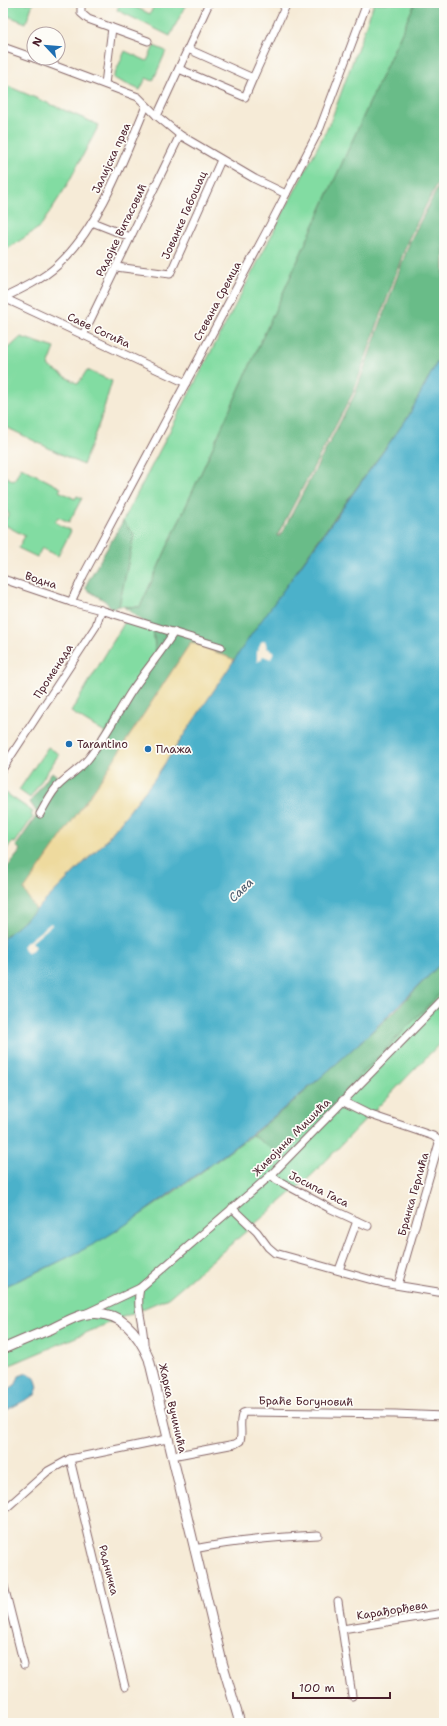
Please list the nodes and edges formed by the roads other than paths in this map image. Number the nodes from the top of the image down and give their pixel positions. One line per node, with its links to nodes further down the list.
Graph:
1 (81, 3): 5 (street)
2 (209, 3): 8 (street)
3 (287, 3): 12 (street)
4 (367, 3): 18 (street, Стевана Сремца)
5 (112, 28): 6 (street); 13 (street)
6 (148, 41)
7 (3, 47): 9 (street)
8 (188, 49): 11 (street); 12 (street)
9 (26, 55)
10 (56, 66): 13 (street)
11 (179, 69): 12 (street); 15 (street)
12 (253, 78)
13 (105, 84): 14 (street)
14 (146, 106): 15 (street); 19 (street, Јалијска прва)
15 (157, 116): 16 (street)
16 (180, 135): 17 (street); 20 (street, Радојке Витасовић)
17 (221, 160): 18 (street); 21 (street, Јованке Габошац)
18 (286, 194): 24 (street, Стевана Сремца)
19 (92, 222): 20 (street); 22 (street, Јалијска прва)
20 (130, 237): 21 (street, Радојке Витасовић)
21 (116, 267): 23 (street, Радојке Витасовић)
22 (3, 298): 23 (street, Саве Согића)
23 (83, 335): 24 (street, Саве Согића)
24 (186, 383): 26 (street, Стевана Сремца)
25 (4, 582): 26 (street, Водна)
26 (71, 602): 27 (street)
27 (101, 610): 28 (street); 30 (street, Променада)
28 (174, 632): 29 (street); 31 (street)
29 (221, 647)
30 (3, 768)
31 (40, 814)
32 (444, 998): 33 (street, Живојина Мишића)
33 (342, 1101): 34 (street, Живојина Мишића); 39 (street, Бранка Герлића)
34 (271, 1175): 35 (street, Живојина Мишића); 36 (street, Јосипа Гаса)
35 (232, 1208): 38 (street); 40 (street, Живојина Мишића)
36 (357, 1221): 37 (street, Јосипа Гаса); 38 (street, Јосипа Гаса)
37 (368, 1226)
38 (338, 1270): 39 (street)
39 (398, 1285): 41 (street)
40 (140, 1288): 42 (street, Живојина Мишића); 43 (street)
41 (444, 1293)
42 (82, 1315): 43 (street, Жарка Вучинића); 44 (street)
43 (144, 1347): 46 (street, Жарка Вучинића)
44 (3, 1349)
45 (444, 1416): 47 (street, Браће Богуновић)
46 (167, 1439): 47 (street, Жарка Вучинића); 48 (street)
47 (172, 1456): 51 (street, Жарка Вучинића)
48 (70, 1459): 49 (street); 57 (street, Радничка)
49 (3, 1511)
50 (318, 1535): 51 (street)
51 (194, 1549): 59 (street, Жарка Вучинића)
52 (3, 1582): 56 (street)
53 (338, 1601): 55 (street, Карађорђева)
54 (444, 1613): 55 (street, Карађорђева)
55 (342, 1629): 58 (street, Карађорђева)
56 (24, 1665)
57 (125, 1687)
58 (352, 1696)
59 (240, 1723)

